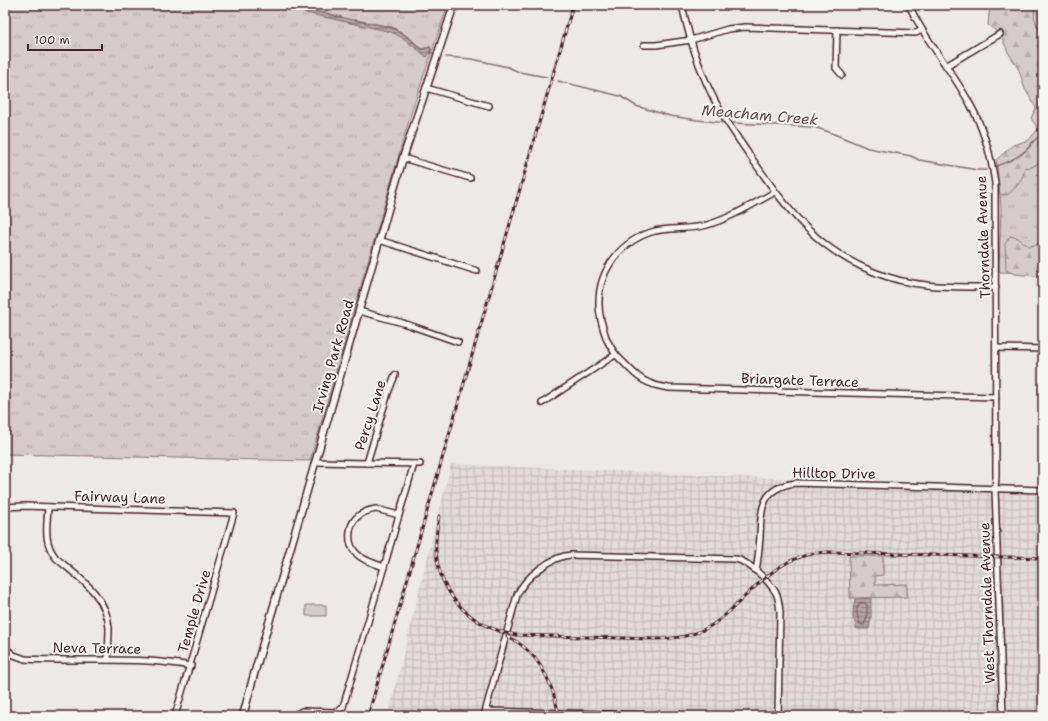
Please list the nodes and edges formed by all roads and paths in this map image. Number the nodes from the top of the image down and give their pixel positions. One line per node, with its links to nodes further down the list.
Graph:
1 (454, 5): 11 (main road, Irving Park Road)
2 (682, 5): 7 (street)
3 (909, 5): 5 (street, Thorndale Avenue)
4 (836, 30): 5 (street); 7 (street); 10 (street)
5 (922, 30): 9 (street, Thorndale Avenue)
6 (1000, 34): 9 (street)
7 (691, 40): 8 (street); 15 (street)
8 (644, 45)
9 (946, 66): 18 (street, Thorndale Avenue)
10 (842, 75)
11 (426, 88): 12 (street); 13 (main road, Irving Park Road)
12 (488, 106)
13 (403, 158): 14 (street); 16 (main road, Irving Park Road)
14 (470, 178)
15 (775, 192): 18 (street); 23 (street, Briargate Terrace)
16 (378, 240): 17 (street); 19 (main road, Irving Park Road)
17 (477, 271)
18 (996, 287): 21 (street, Thorndale Avenue)
19 (359, 311): 20 (street); 27 (main road, Irving Park Road)
20 (458, 342)
21 (996, 348): 22 (street); 25 (street, Thorndale Avenue)
22 (1043, 349)
23 (616, 355): 25 (street, Briargate Terrace); 26 (street)
24 (395, 375): 28 (street, Percy Lane)
25 (996, 397): 31 (street, Thorndale Avenue)
26 (542, 403)
27 (315, 462): 28 (street); 44 (main road, Irving Park Road)
28 (367, 463): 29 (street)
29 (414, 464): 30 (street); 36 (street)
30 (420, 464)
31 (995, 489): 32 (street, Hilltop Drive); 38 (street, Hilltop Drive); 50 (street, West Thorndale Avenue)
32 (1043, 490)
33 (5, 507): 34 (street, Fairway Lane)
34 (48, 507): 35 (street, Fairway Lane); 40 (street)
35 (234, 513): 41 (street, Temple Drive)
36 (399, 515): 37 (street); 37 (street)
37 (384, 567): 45 (street)
38 (756, 571): 42 (street); 47 (street)
39 (5, 648): 40 (street, Neva Terrace)
40 (108, 660): 41 (street, Neva Terrace)
41 (191, 666): 43 (street, Temple Drive)
42 (485, 714): 46 (street)
43 (175, 716)
44 (243, 716)
45 (293, 716)
46 (680, 716)
47 (778, 716)
48 (889, 716): 49 (street)
49 (895, 716)
50 (1003, 716)

